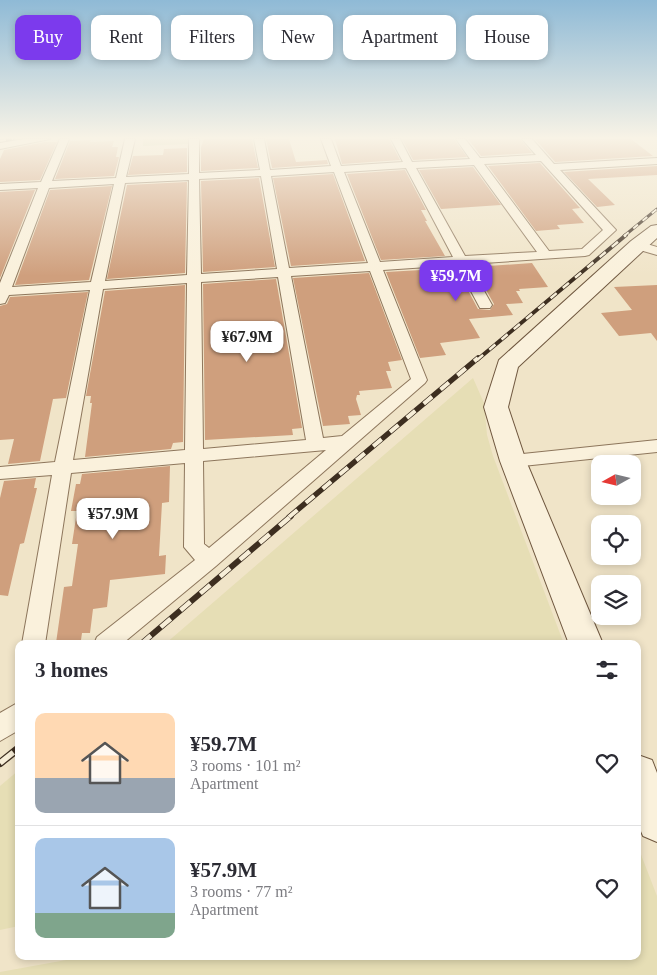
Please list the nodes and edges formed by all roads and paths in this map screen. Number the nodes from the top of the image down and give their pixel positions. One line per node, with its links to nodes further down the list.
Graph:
1 (38, 184): 10 (street)
2 (45, 184): 19 (street)
3 (119, 184): 18 (street)
4 (194, 184): 17 (street)
5 (268, 184): 16 (street)
6 (342, 184): 15 (street)
7 (419, 184): 14 (street)
8 (494, 184): 13 (street)
9 (568, 184): 13 (street)
10 (0, 187)
11 (657, 230): 12 (street)
12 (647, 248): 25 (street)
13 (547, 256): 14 (street)
14 (462, 260): 15 (street); 20 (street)
15 (374, 266): 16 (street); 21 (street)
16 (285, 272): 17 (street); 22 (street)
17 (193, 279): 18 (street); 24 (street)
18 (98, 286): 19 (street); 26 (street)
19 (1, 295)
20 (485, 305)
21 (345, 442): 22 (street); 28 (street)
22 (315, 443): 24 (street)
23 (657, 446): 25 (street)
24 (193, 456): 26 (street); 28 (street)
25 (513, 462): 31 (street)
26 (62, 467): 27 (street); 29 (street)
27 (0, 473)
28 (209, 560): 30 (street)
29 (34, 640)
30 (110, 640)
31 (584, 640)
32 (15, 717): 33 (street)
33 (0, 730)
34 (641, 782): 35 (street)
35 (657, 822)

